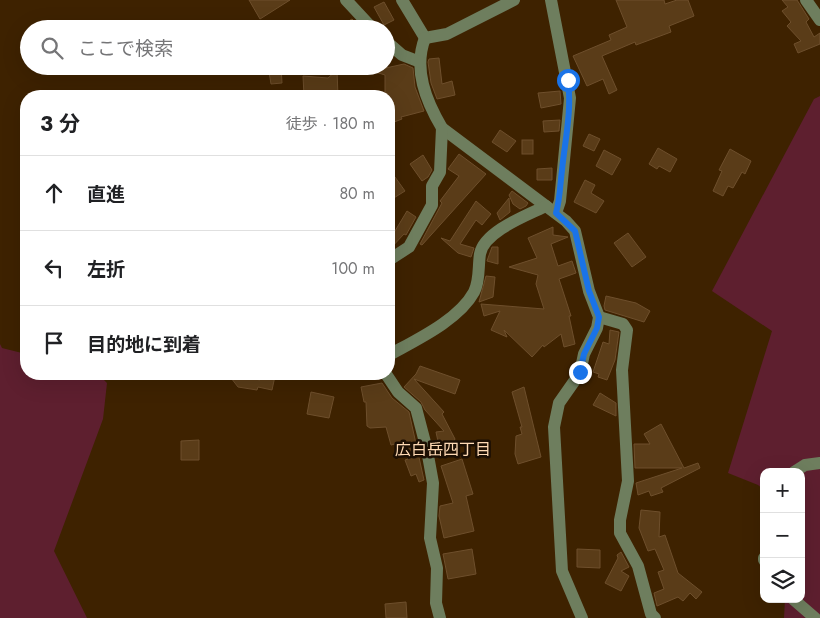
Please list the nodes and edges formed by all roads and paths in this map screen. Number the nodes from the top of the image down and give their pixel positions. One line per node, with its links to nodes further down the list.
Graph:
1 (346, 0): 6 (street)
2 (402, 0): 8 (street)
3 (514, 0): 8 (street)
4 (551, 0): 12 (street)
5 (806, 0): 7 (street)
6 (365, 20)
7 (820, 20)
8 (425, 38): 10 (street)
9 (395, 49): 10 (street)
10 (420, 62): 11 (street)
11 (442, 128): 12 (street); 13 (street)
12 (551, 210): 14 (street); 15 (street)
13 (395, 256)
14 (599, 317): 21 (street); 22 (street)
15 (395, 352)
16 (390, 380): 20 (street)
17 (820, 463): 18 (street)
18 (800, 468)
19 (798, 603): 23 (street)
20 (440, 618)
21 (582, 618)
22 (655, 618)
23 (815, 618)

